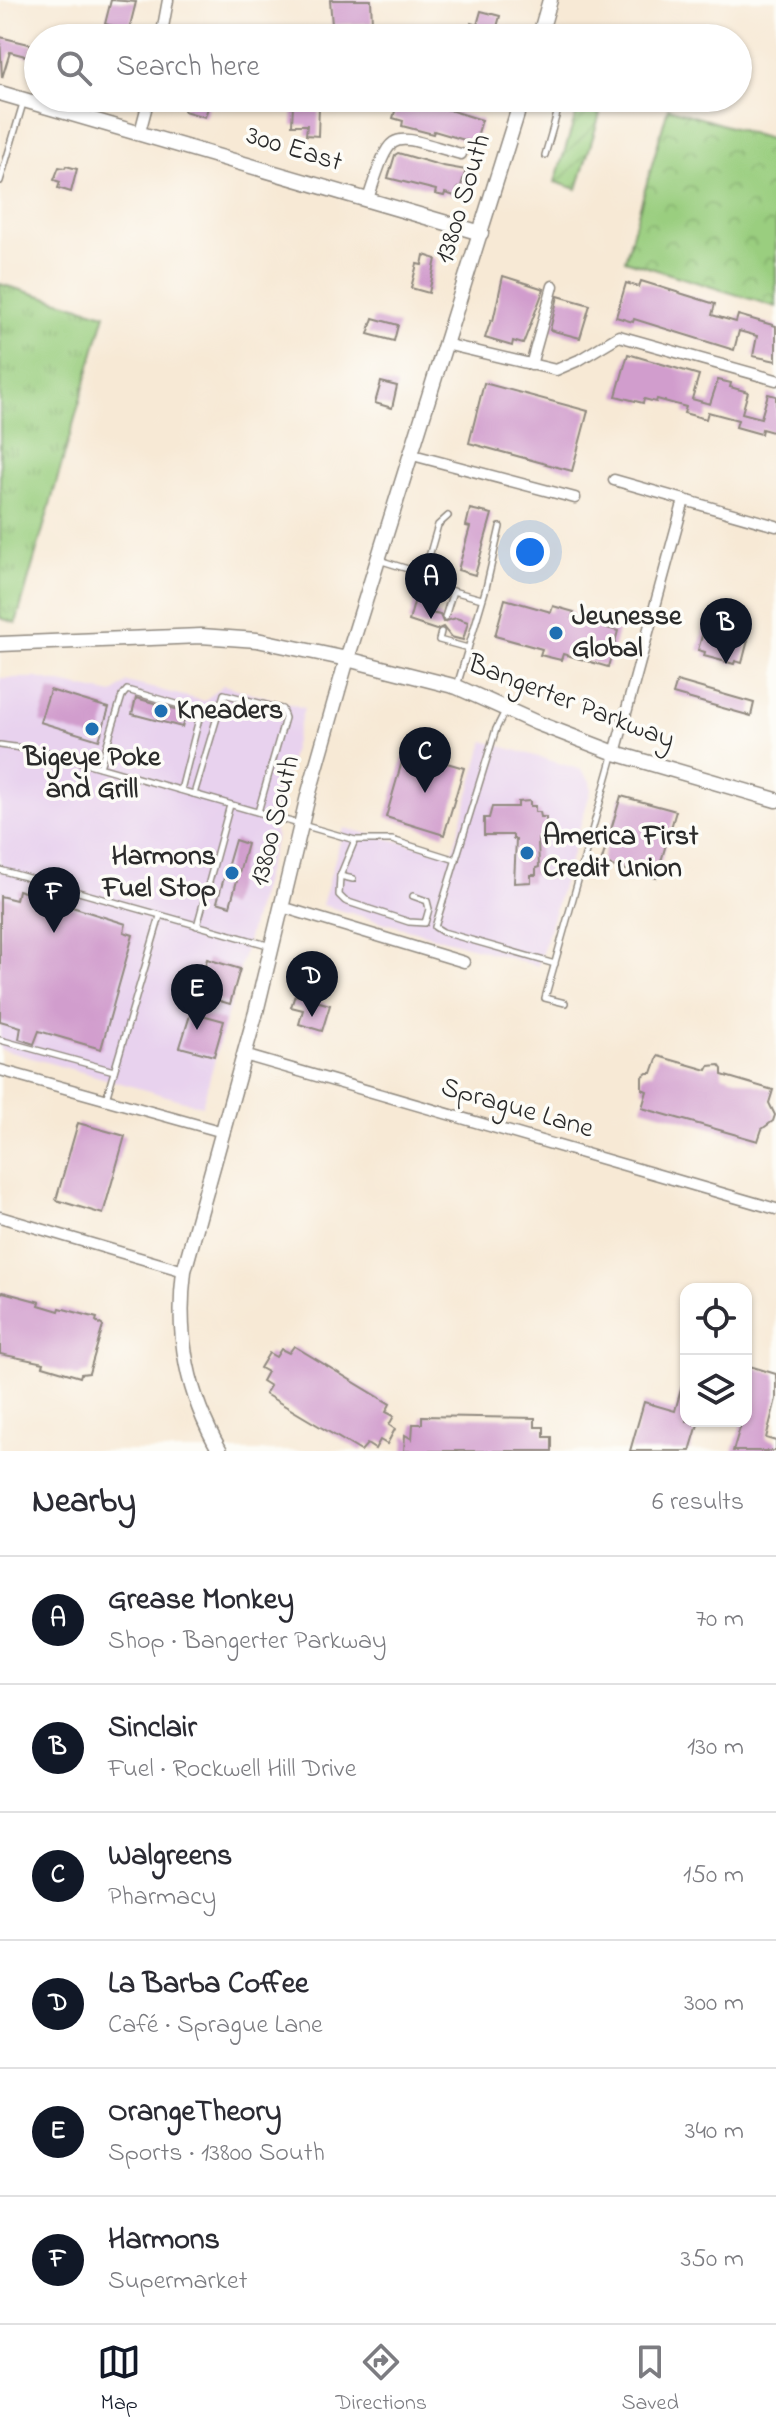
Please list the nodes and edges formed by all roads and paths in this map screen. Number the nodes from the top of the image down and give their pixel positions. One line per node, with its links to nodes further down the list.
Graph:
1 (168, 0): 3 (street)
2 (550, 0): 4 (main road)
3 (164, 24)
4 (543, 24)
5 (0, 93): 6 (main road, 300 East)
6 (24, 99): 14 (lane)
7 (70, 112): 11 (main road, 300 East)
8 (145, 112): 11 (street)
9 (518, 112): 16 (main road, 13800 South)
10 (557, 112): 13 (lane)
11 (140, 132): 15 (main road, 300 East)
12 (461, 154): 15 (street)
13 (545, 155)
14 (0, 181)
15 (368, 199): 16 (main road, 300 East)
16 (481, 233): 18 (main road, 13800 South)
17 (553, 286): 19 (street)
18 (445, 344): 19 (street); 21 (main road, 13800 South)
19 (531, 365): 20 (street)
20 (776, 380)
21 (409, 454): 23 (street); 28 (main road, 13800 South)
22 (614, 480): 24 (street)
23 (575, 498)
24 (684, 500): 26 (street); 40 (street)
25 (448, 516): 29 (lane)
26 (776, 526)
27 (500, 527): 31 (lane)
28 (376, 560): 29 (lane); 36 (main road, 13800 South)
29 (424, 574): 30 (lane)
30 (453, 591): 31 (lane); 32 (lane)
31 (482, 599): 35 (lane)
32 (445, 617)
33 (441, 632): 35 (lane)
34 (0, 644): 36 (main road, Bangerter Parkway)
35 (468, 648): 37 (lane)
36 (347, 659): 37 (main road, Bangerter Parkway); 47 (main road, 13800 South)
37 (457, 687): 38 (main road, Bangerter Parkway)
38 (507, 708): 40 (main road, Bangerter Parkway); 49 (lane)
39 (0, 745): 41 (lane)
40 (615, 753): 44 (main road, Bangerter Parkway); 61 (lane)
41 (100, 767): 42 (lane); 42 (lane)
42 (181, 790): 43 (lane)
43 (194, 794): 45 (lane); 46 (lane)
44 (776, 800)
45 (230, 805): 46 (lane); 57 (lane)
46 (258, 812): 47 (lane)
47 (302, 825): 48 (lane); 54 (main road, 13800 South)
48 (355, 840): 49 (lane); 51 (lane)
49 (456, 860): 58 (lane)
50 (0, 870): 55 (lane)
51 (340, 876): 52 (lane); 56 (lane)
52 (353, 879)
53 (413, 896): 56 (lane)
54 (282, 907): 59 (main road, 13800 South); 60 (street)
55 (160, 916): 57 (lane); 66 (lane)
56 (425, 923): 58 (lane)
57 (197, 926): 59 (lane)
58 (435, 927): 61 (lane)
59 (272, 946): 64 (main road, 13800 South)
60 (464, 962)
61 (555, 964): 62 (lane)
62 (565, 1003)
63 (0, 1040): 66 (lane)
64 (244, 1055): 68 (main road, 13800 South); 69 (street, Sprague Lane)
65 (0, 1070): 67 (street)
66 (114, 1071): 67 (lane)
67 (106, 1099): 68 (street)
68 (223, 1132): 71 (main road, 13800 South)
69 (776, 1209)
70 (0, 1217): 71 (street)
71 (184, 1271): 72 (main road, 13800 South)
72 (220, 1451)

